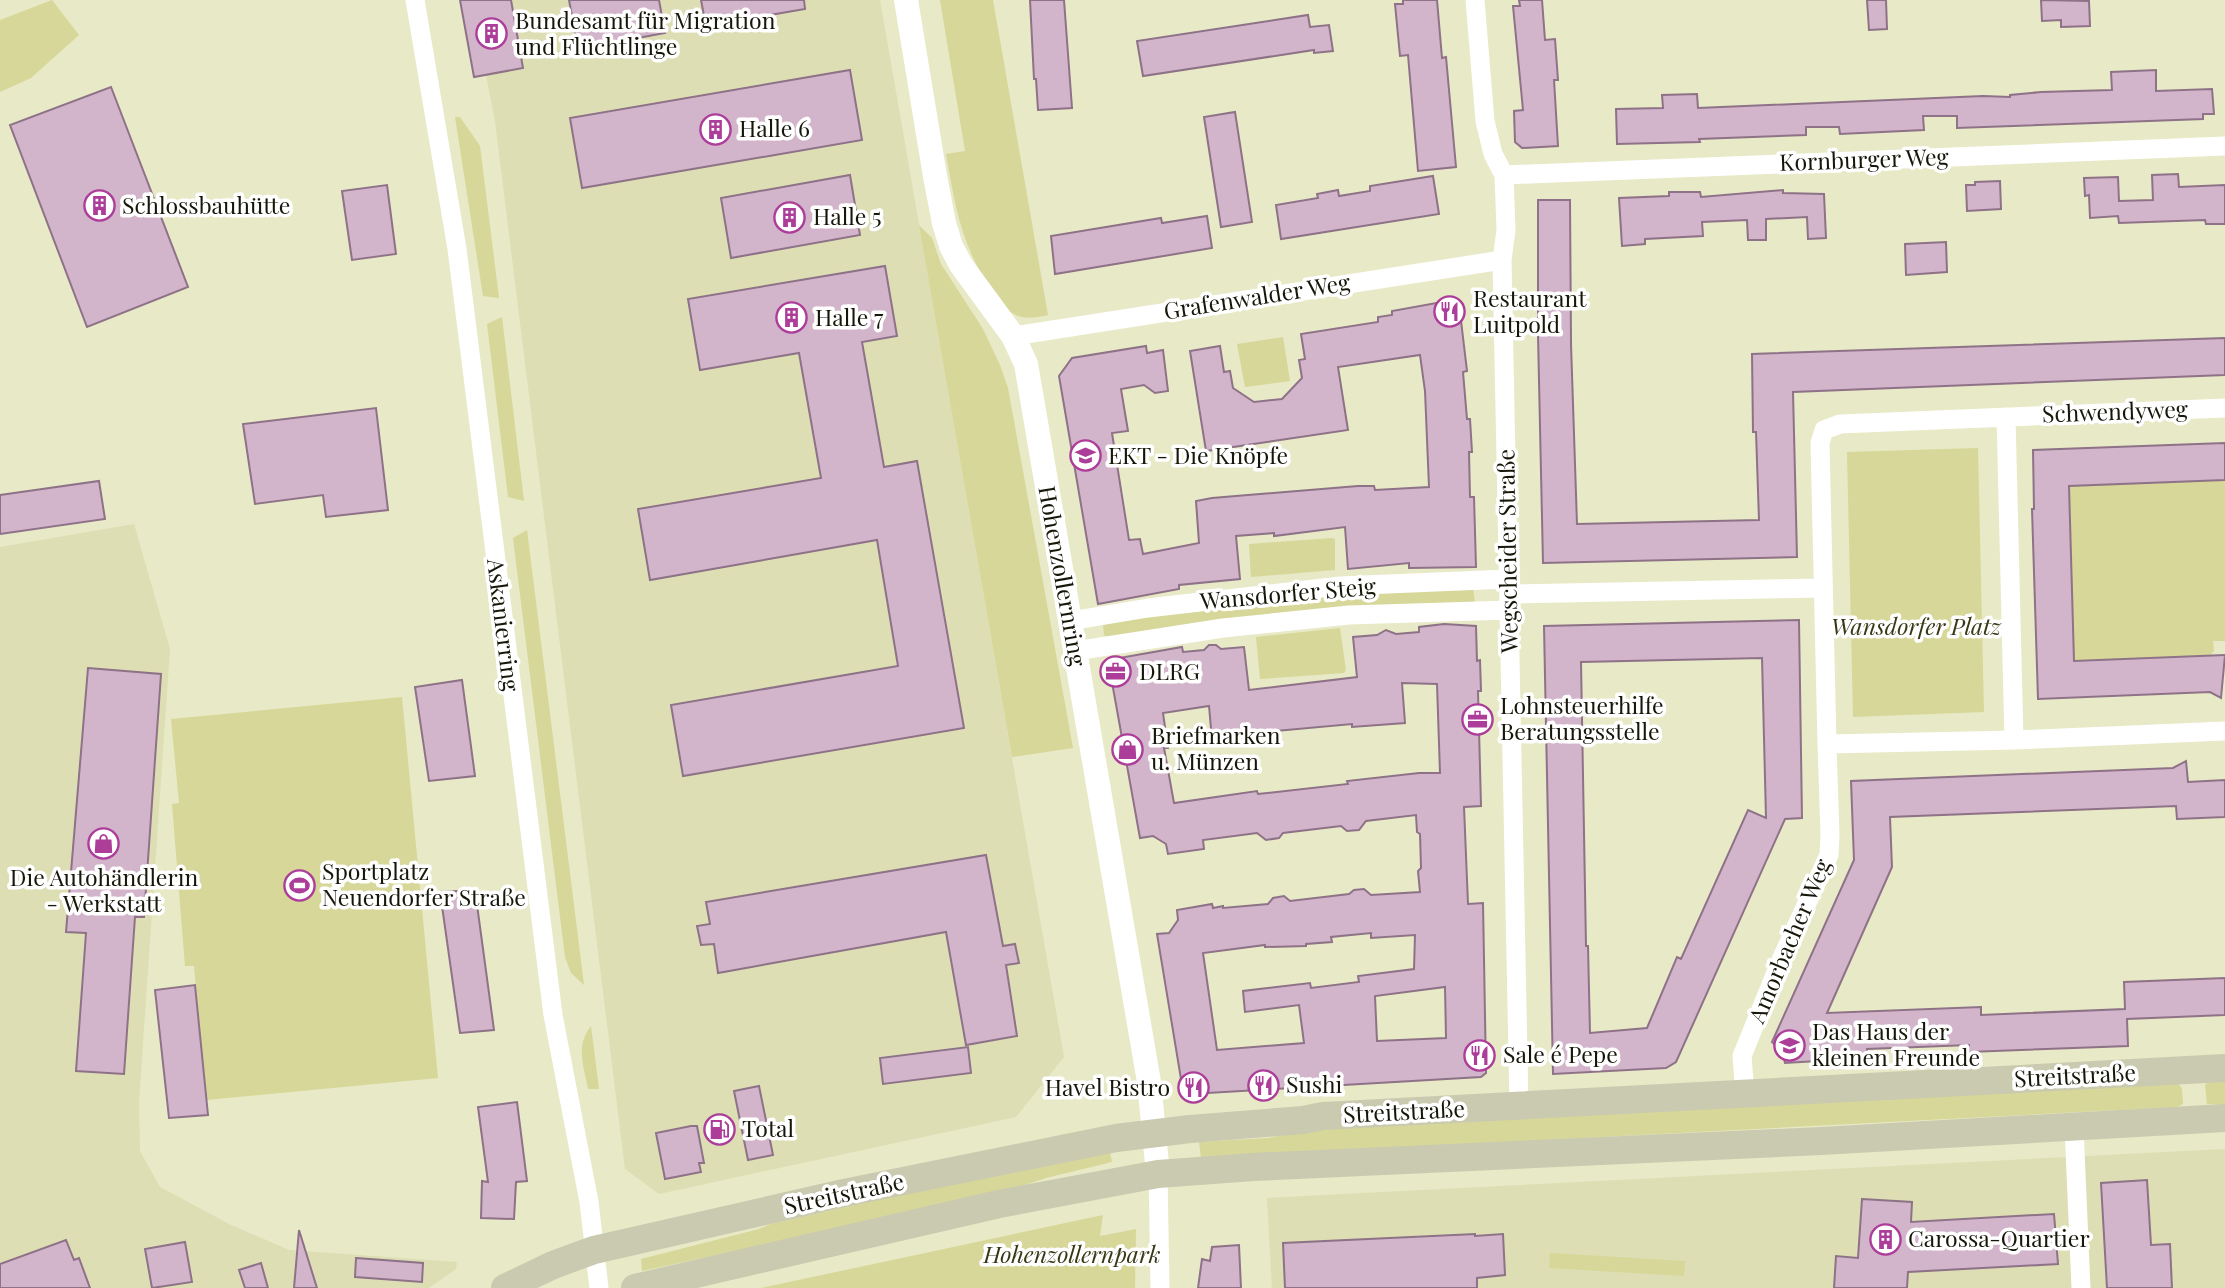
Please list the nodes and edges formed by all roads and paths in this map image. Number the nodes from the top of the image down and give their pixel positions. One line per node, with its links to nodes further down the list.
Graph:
1 (415, 0): 24 (street, Askanierring)
2 (906, 0): 7 (street, Hohenzollernring)
3 (1475, 0): 5 (street, Wegscheider Straße)
4 (2225, 146): 5 (street, Kornburger Weg)
5 (1504, 175): 6 (street, Wegscheider Straße)
6 (1502, 260): 7 (street, Grafenwalder Weg); 11 (street, Wegscheider Straße)
7 (1013, 336): 12 (street, Hohenzollernring)
8 (2225, 408): 9 (street, Schwendyweg)
9 (2006, 417): 10 (street); 15 (street)
10 (1823, 588): 11 (street, Wansdorfer Steig); 16 (street)
11 (1509, 594): 12 (street, Wansdorfer Steig); 13 (street, Wansdorfer Steig); 19 (street, Wegscheider Straße)
12 (1070, 621): 13 (street, Hohenzollernring)
13 (1075, 651): 22 (street, Hohenzollernring)
14 (2225, 731): 15 (street)
15 (2014, 740): 16 (street)
16 (1827, 744): 18 (street, Amorbacher Weg)
17 (2225, 1068): 18 (main road, Streitstraße)
18 (1745, 1094): 19 (main road, Streitstraße)
19 (1519, 1106): 22 (main road, Streitstraße)
20 (2225, 1118): 21 (main road, Streitstraße)
21 (2074, 1127): 23 (main road, Streitstraße); 29 (street)
22 (1154, 1133): 23 (street, Hohenzollernring); 24 (main road, Streitstraße)
23 (1158, 1174): 27 (main road, Streitstraße); 28 (street)
24 (594, 1250): 25 (main road, Streitstraße); 26 (street, Askanierring)
25 (505, 1288)
26 (599, 1288)
27 (635, 1288)
28 (1160, 1288)
29 (2081, 1288)

